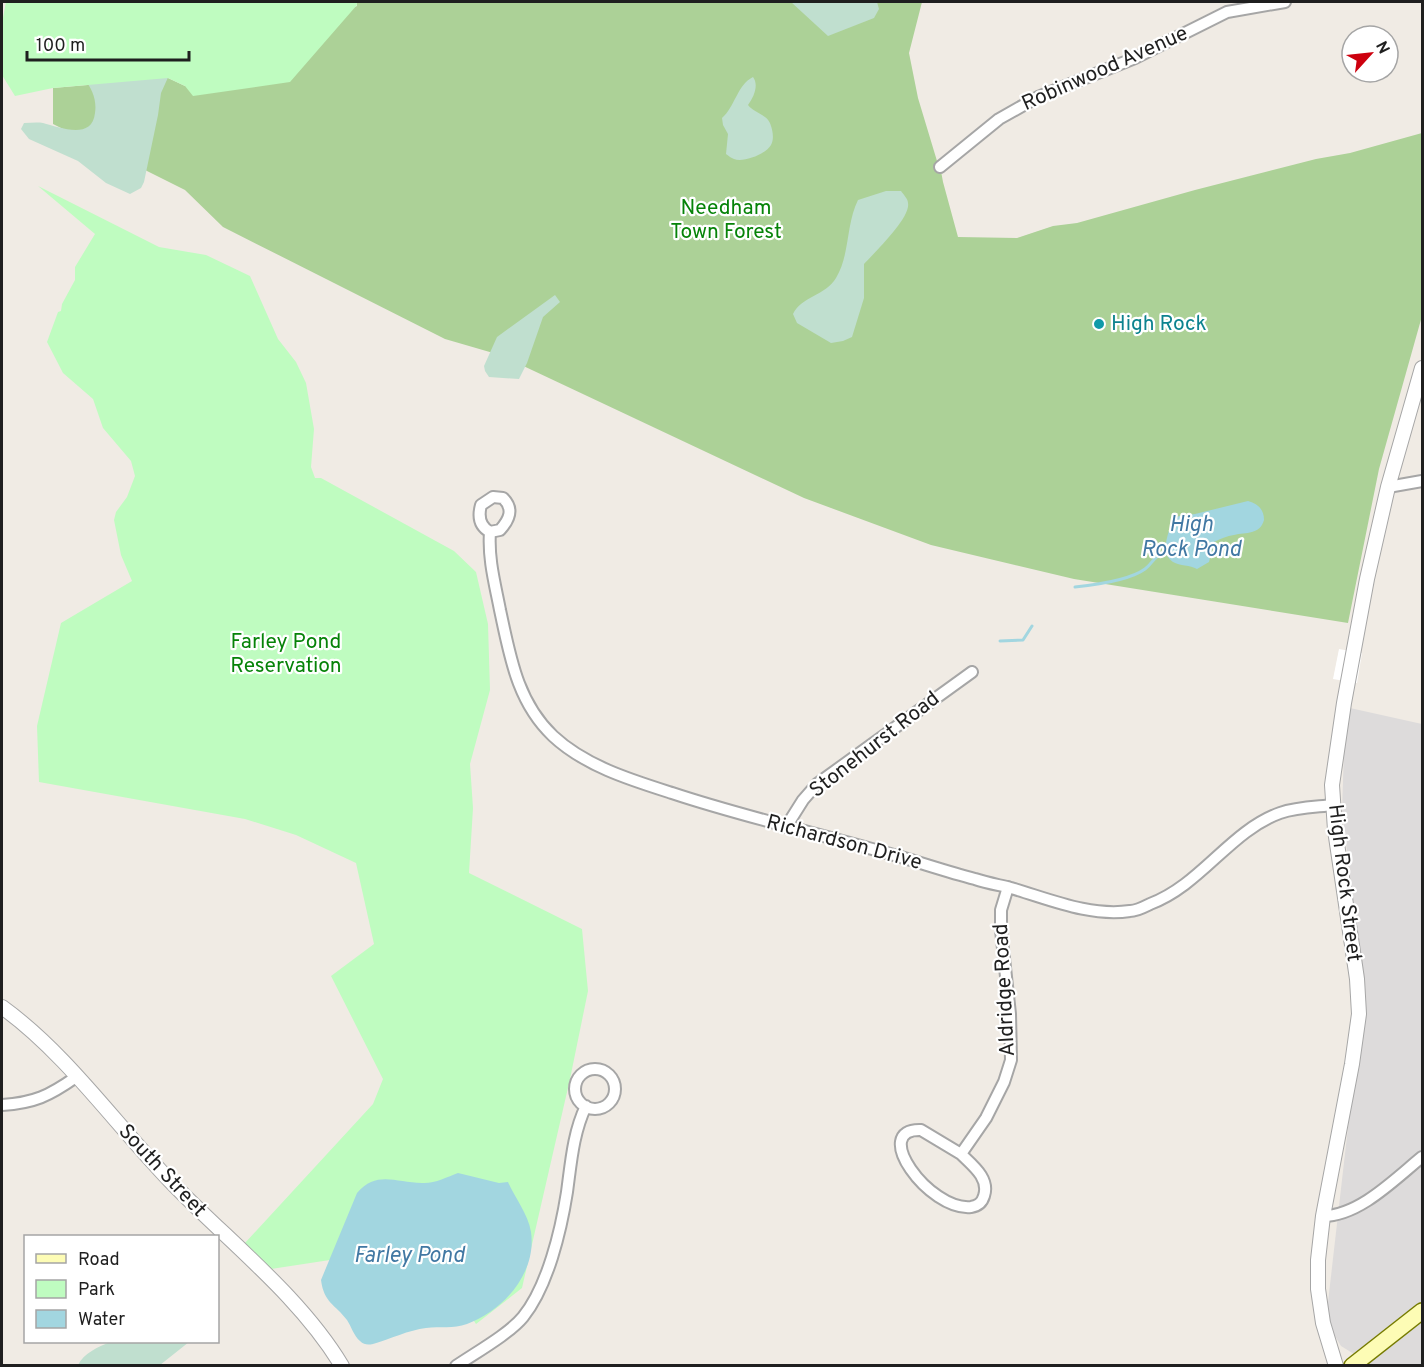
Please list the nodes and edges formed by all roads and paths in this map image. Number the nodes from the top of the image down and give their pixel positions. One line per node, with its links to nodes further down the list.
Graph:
1 (1285, 2): 2 (street, Robinwood Avenue)
2 (940, 167)
3 (1422, 368): 5 (street, High Rock Street)
4 (1422, 481): 5 (street)
5 (1388, 487): 8 (street, High Rock Street)
6 (490, 532): 9 (street, Richardson Drive)
7 (972, 672): 9 (street, Stonehurst Road)
8 (1333, 806): 10 (street, Richardson Drive); 17 (street, High Rock Street)
9 (786, 827): 10 (street, Richardson Drive)
10 (1008, 887): 15 (street, Aldridge Road)
11 (2, 1007): 12 (street, South Street)
12 (76, 1077): 13 (street); 19 (street, South Street)
13 (2, 1105)
14 (586, 1106): 20 (street)
15 (961, 1154): 15 (street)
16 (1422, 1157): 17 (street)
17 (1323, 1216): 21 (street, High Rock Street)
18 (1422, 1311): 22 (main road)
19 (342, 1365)
20 (456, 1365)
21 (1336, 1365)
22 (1352, 1365)

